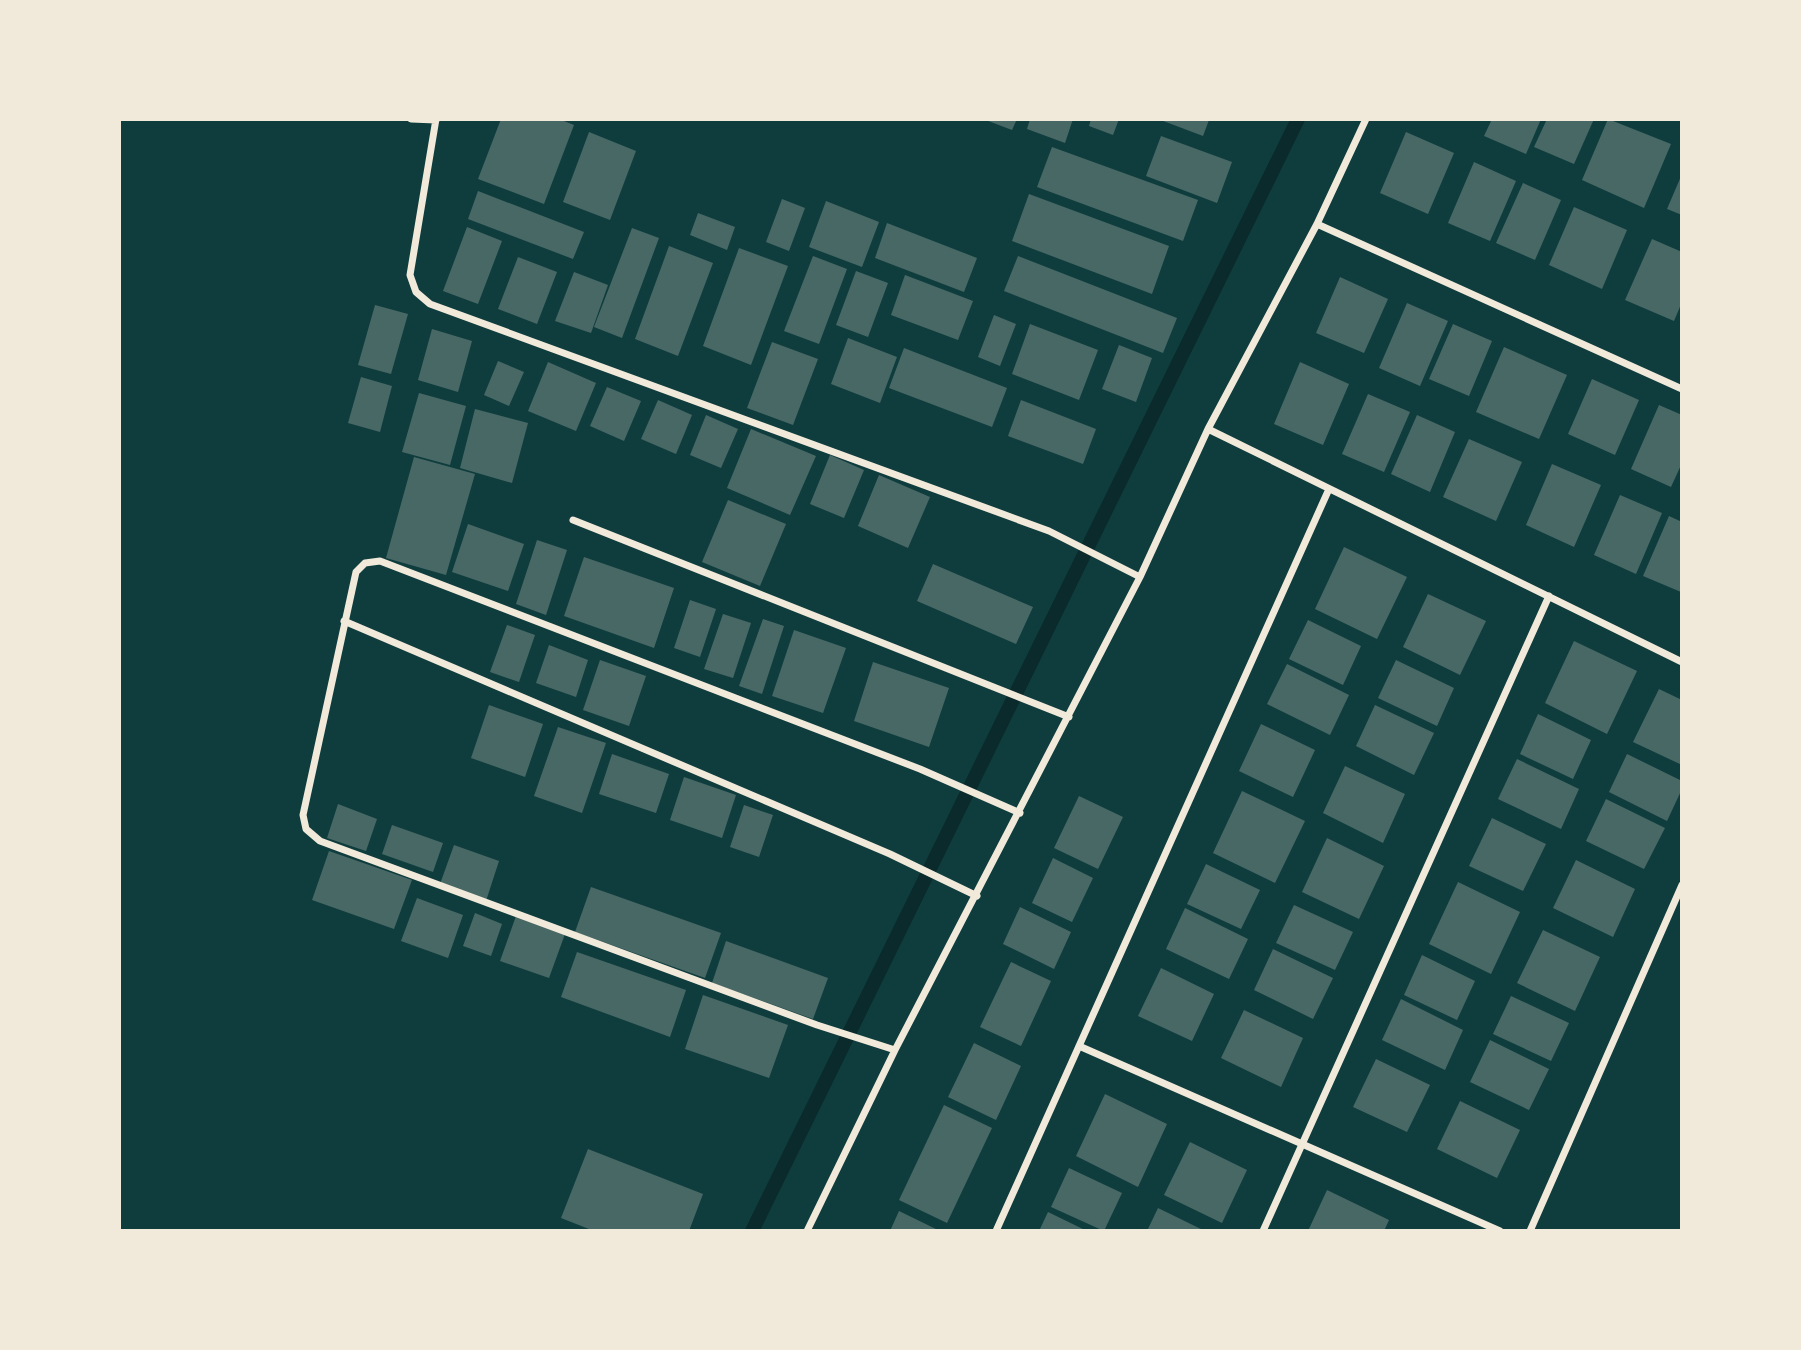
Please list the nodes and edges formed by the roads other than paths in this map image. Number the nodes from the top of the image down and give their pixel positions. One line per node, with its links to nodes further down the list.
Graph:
1 (411, 119): 2 (street)
2 (436, 119): 9 (street)
3 (1366, 119): 4 (street)
4 (1317, 224): 5 (street); 6 (street)
5 (1682, 389)
6 (1208, 429): 7 (street); 9 (street)
7 (1329, 489): 10 (street); 17 (street)
8 (573, 520): 13 (street)
9 (1140, 578): 13 (street)
10 (1549, 596): 12 (street); 19 (street)
11 (344, 621): 14 (street); 16 (street); 18 (street)
12 (1682, 662)
13 (1069, 717): 14 (street)
14 (1020, 813): 16 (street)
15 (1682, 885): 24 (street)
16 (976, 896): 18 (street)
17 (1079, 1046): 19 (street); 21 (street)
18 (895, 1050): 20 (street)
19 (1300, 1143): 22 (street); 23 (street)
20 (807, 1231)
21 (996, 1231)
22 (1262, 1231)
23 (1500, 1231)
24 (1530, 1231)

